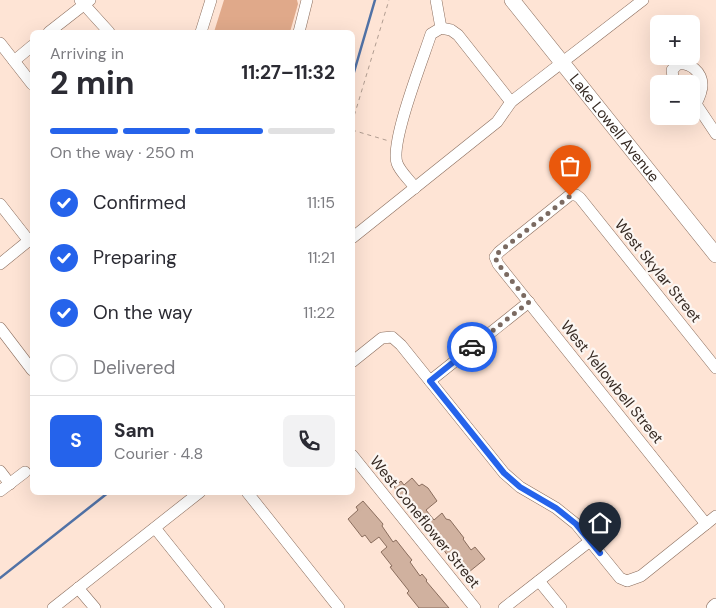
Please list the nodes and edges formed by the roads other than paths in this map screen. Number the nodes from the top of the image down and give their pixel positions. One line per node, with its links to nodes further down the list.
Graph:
1 (211, 0): 10 (street)
2 (307, 0): 11 (street)
3 (436, 0): 7 (street)
4 (512, 0): 15 (main road, Lake Lowell Avenue)
5 (643, 0): 15 (street)
6 (85, 2): 8 (street); 9 (street)
7 (441, 28): 21 (street); 24 (street)
8 (51, 30)
9 (107, 30)
10 (202, 30)
11 (300, 30)
12 (0, 43): 14 (street)
13 (30, 48): 14 (street)
14 (14, 61): 19 (street)
15 (563, 62): 21 (street); 30 (main road, Lake Lowell Avenue)
16 (673, 75): 17 (street)
17 (699, 75)
18 (700, 77): 20 (street)
19 (30, 81)
20 (700, 90)
21 (511, 102): 24 (street)
22 (700, 112): 23 (street)
23 (716, 134)
24 (415, 188): 27 (street)
25 (576, 195): 32 (street, West Yellowbell Street); 36 (street, West Skylar Street)
26 (0, 204): 28 (street)
27 (355, 236)
28 (30, 239)
29 (30, 241): 31 (street)
30 (716, 255)
31 (0, 264)
32 (529, 302): 37 (street); 46 (street, West Yellowbell Street)
33 (0, 328): 35 (street)
34 (355, 360): 37 (street)
35 (30, 367)
36 (716, 368)
37 (430, 381): 48 (street)
38 (355, 459): 55 (street, West Coneflower Street)
39 (0, 472): 41 (street)
40 (25, 472): 41 (street)
41 (10, 484): 42 (street)
42 (0, 491)
43 (196, 495): 47 (street)
44 (249, 495): 54 (street)
45 (716, 516): 46 (street)
46 (706, 524): 48 (street)
47 (155, 528): 50 (street); 53 (street)
48 (590, 540): 49 (street)
49 (539, 580): 56 (street); 57 (street)
50 (78, 588): 51 (street); 52 (street)
51 (53, 608)
52 (95, 608)
53 (219, 608)
54 (339, 608)
55 (475, 608)
56 (504, 608)
57 (561, 608)

